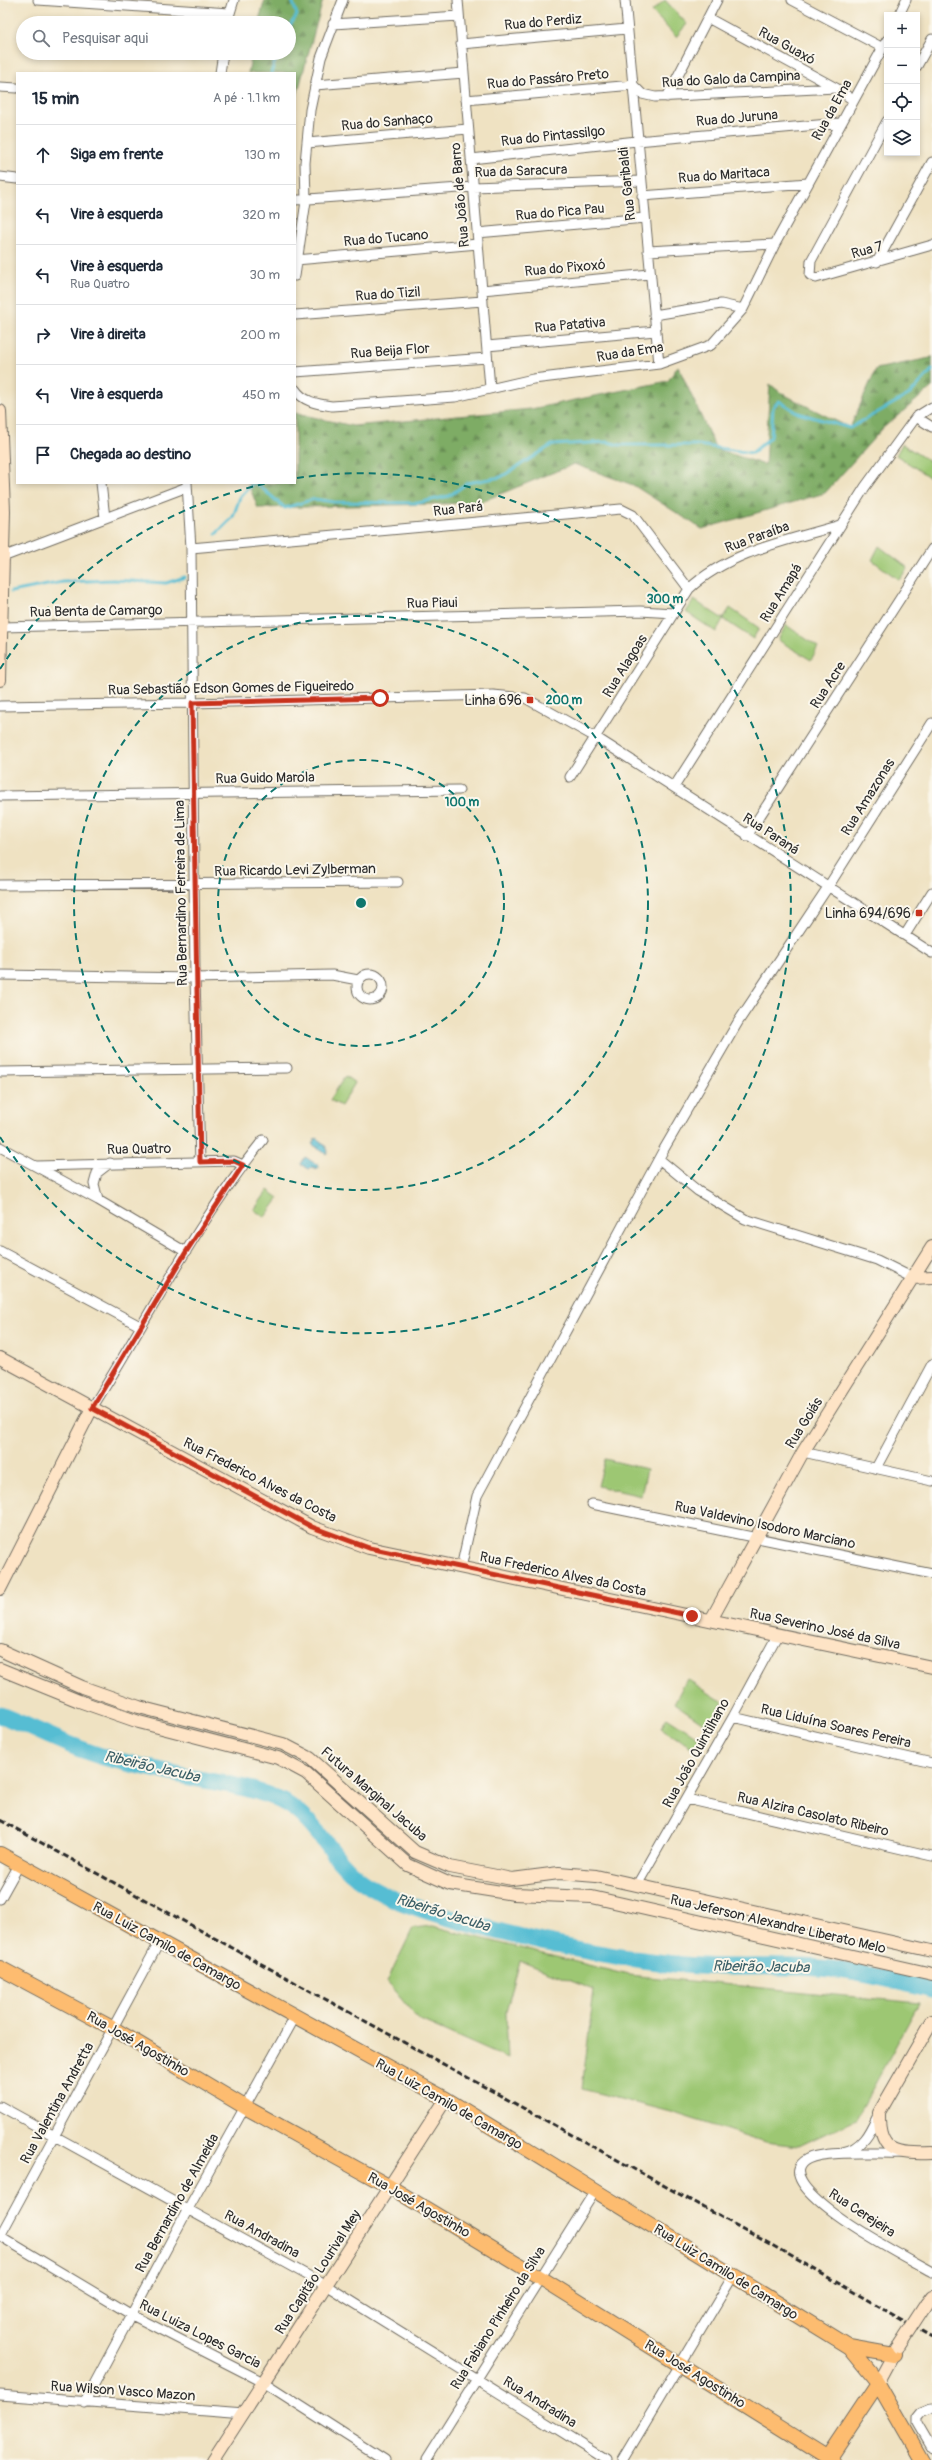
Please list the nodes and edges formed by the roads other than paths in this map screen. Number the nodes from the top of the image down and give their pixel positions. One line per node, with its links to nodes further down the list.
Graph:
1 (38, 0): 10 (street)
2 (234, 0): 10 (street)
3 (343, 0): 14 (street)
4 (458, 0): 12 (street, Rua João de Barro)
5 (625, 0): 15 (street, Rua Garibaldi)
6 (717, 0): 13 (street)
7 (792, 0): 18 (street)
8 (906, 0): 9 (street)
9 (900, 12)
10 (229, 13): 11 (street)
11 (229, 16)
12 (459, 16): 14 (street); 17 (street, Rua João de Barro)
13 (708, 18): 27 (street, Rua Guaxó); 28 (street)
14 (332, 24): 23 (street)
15 (627, 29): 17 (street, Rua do Perdiz); 24 (street, Rua Garibaldi)
16 (932, 39): 20 (street)
17 (461, 44): 22 (street, Rua João de Barro)
18 (883, 48): 30 (street, Rua da Ema)
19 (222, 60): 21 (street)
20 (920, 61)
21 (220, 72)
22 (464, 73): 23 (street); 29 (street, Rua João de Barro)
23 (315, 85): 35 (street)
24 (633, 85): 28 (street, Rua do Galo da Campina); 29 (street, Rua do Passáro Preto); 34 (street, Rua Garibaldi)
25 (0, 87): 26 (street)
26 (16, 88)
27 (836, 88): 28 (street, Rua do Galo da Campina); 30 (street, Rua Guaxó)
28 (667, 97)
29 (466, 100): 33 (street, Rua João de Barro)
30 (853, 100): 31 (street, Rua da Ema)
31 (840, 123): 34 (street, Rua do Juruna); 41 (street, Rua da Ema)
32 (884, 127): 53 (street, Rua 7)
33 (468, 129): 35 (street, Rua do Sanhaço); 36 (street, Rua João de Barro)
34 (637, 141): 36 (street, Rua do Pintassilgo); 40 (street, Rua Garibaldi)
35 (307, 143): 45 (street)
36 (471, 159): 42 (street, Rua João de Barro)
37 (932, 162): 53 (street)
38 (0, 177): 39 (street)
39 (16, 179)
40 (641, 181): 42 (street, Rua da Saracura); 43 (street, Rua Garibaldi)
41 (808, 183): 43 (street, Rua do Maritaca); 49 (street, Rua da Ema)
42 (473, 187): 45 (street, Rua da Saracura); 47 (street, Rua João de Barro)
43 (642, 196): 46 (street, Rua Garibaldi)
44 (296, 200): 45 (street, Rua da Saracura)
45 (306, 201): 52 (street)
46 (645, 218): 47 (street, Rua do Pica Pau); 51 (street, Rua Garibaldi)
47 (477, 233): 48 (street, Rua João de Barro)
48 (478, 244): 52 (street, Rua do Tucano); 55 (street, Rua João de Barro)
49 (774, 244): 51 (street); 57 (street, Rua da Ema)
50 (932, 245): 53 (street, Rua 7)
51 (648, 251): 54 (street, Rua Garibaldi)
52 (296, 260)
53 (878, 262)
54 (650, 274): 55 (street, Rua do Pixoxó); 59 (street, Rua Garibaldi)
55 (482, 290): 56 (street, Rua João de Barro)
56 (483, 301): 58 (street, Rua do Tizil); 61 (street, Rua João de Barro)
57 (742, 309): 59 (street); 63 (street, Rua da Ema)
58 (296, 315)
59 (654, 315): 60 (street, Rua Garibaldi)
60 (656, 331): 61 (street, Rua Patativa); 63 (street, Rua Garibaldi)
61 (487, 346): 62 (street, Rua João de Barro)
62 (487, 358): 64 (street, Rua Beija Flor); 65 (street, Rua João de Barro)
63 (659, 364): 65 (street, Rua da Ema)
64 (296, 372)
65 (490, 388): 66 (street, Rua da Ema)
66 (297, 392)
67 (932, 407): 69 (street)
68 (0, 411): 71 (street)
69 (916, 417): 70 (street); 75 (street, Rua Amapá)
70 (932, 427)
71 (1, 454): 78 (street)
72 (101, 484): 74 (street)
73 (187, 485): 74 (street); 76 (street, Rua Bernardino Ferreira de Lima)
74 (105, 518): 78 (street)
75 (840, 525): 79 (street, Rua Paraíba); 89 (street, Rua Amapá)
76 (191, 548): 79 (street, Rua Pará); 81 (street, Rua Bernardino Ferreira de Lima)
77 (932, 549): 93 (street, Rua Acre)
78 (1, 557): 82 (street)
79 (689, 589): 80 (street, Rua Alagoas)
80 (674, 614): 81 (street, Rua Piaui); 87 (street, Rua Alagoas)
81 (191, 623): 82 (street, Rua Benta de Camargo); 84 (street, Rua Bernardino Ferreira de Lima)
82 (3, 627): 83 (street)
83 (0, 680)
84 (192, 703): 85 (street, Rua Sebastião Edson Gomes de Figueiredo); 87 (street, Rua Sebastião Edson Gomes de Figueiredo); 91 (street, Rua Bernardino Ferreira de Lima)
85 (0, 706)
86 (932, 723): 97 (street, Rua Amazonas)
87 (597, 738): 88 (street, Rua Alagoas); 89 (street, Rua Paraná)
88 (570, 777)
89 (674, 787): 93 (street, Rua Paraná)
90 (459, 790): 91 (street, Rua Guido Marola)
91 (194, 794): 92 (street, Rua Guido Marola); 95 (street, Rua Bernardino Ferreira de Lima)
92 (0, 796)
93 (747, 836): 97 (street, Rua Paraná)
94 (398, 882): 95 (street, Rua Ricardo Levi Zylberman)
95 (196, 884): 96 (street, Rua Ricardo Levi Zylberman); 102 (street, Rua Bernardino Ferreira de Lima)
96 (0, 885)
97 (828, 887): 99 (street, Rua Paraná); 109 (street, Rua Amazonas)
98 (932, 892): 99 (street)
99 (905, 935): 100 (street, Rua Paraná)
100 (932, 953)
101 (0, 975): 102 (street)
102 (195, 978): 103 (street); 105 (street, Rua Bernardino Ferreira de Lima)
103 (358, 980)
104 (286, 1068): 105 (street)
105 (198, 1070): 106 (street); 110 (street, Rua Bernardino Ferreira de Lima)
106 (0, 1072)
107 (263, 1140): 112 (street)
108 (0, 1146): 113 (street)
109 (659, 1159): 119 (street); 129 (street, Rua Amazonas)
110 (200, 1162): 111 (street, Rua Quatro); 112 (street, Rua Quatro)
111 (110, 1163): 113 (street, Rua Quatro); 114 (street)
112 (243, 1165): 117 (street)
113 (36, 1166): 114 (street)
114 (98, 1200): 117 (street)
115 (932, 1247): 119 (street, Rua Goiás)
116 (0, 1251): 120 (street)
117 (186, 1252): 120 (street)
118 (932, 1277): 119 (street)
119 (913, 1278): 124 (street, Rua Goiás)
120 (140, 1326): 123 (street)
121 (0, 1358): 123 (street, Rua Frederico Alves da Costa)
122 (932, 1364): 125 (street)
123 (92, 1408): 129 (street, Rua Frederico Alves da Costa); 131 (street)
124 (803, 1452): 125 (street); 128 (street, Rua Goiás)
125 (876, 1468): 126 (street)
126 (932, 1481)
127 (592, 1504): 128 (street, Rua Valdevino Isodoro Marciano)
128 (756, 1537): 130 (street, Rua Valdevino Isodoro Marciano); 132 (street, Rua Goiás)
129 (461, 1568): 132 (street, Rua Frederico Alves da Costa)
130 (932, 1574)
131 (0, 1589)
132 (711, 1620): 133 (street, Rua Severino José da Silva)
133 (778, 1634): 135 (street, Rua Severino José da Silva); 137 (street, Rua João Quintilhano)
134 (0, 1650): 143 (street, Futura Marginal Jacuba)
135 (932, 1667)
136 (0, 1669): 147 (street, Futura Marginal Jacuba)
137 (734, 1717): 138 (street, Rua Liduína Soares Pereira); 139 (street, Rua João Quintilhano)
138 (932, 1763)
139 (687, 1799): 141 (street, Rua Alzira Casolato Ribeiro); 144 (street, Rua João Quintilhano)
140 (0, 1854): 142 (main road, Rua Luiz Camilo de Camargo)
141 (932, 1856)
142 (19, 1864): 146 (street); 149 (main road, Rua Luiz Camilo de Camargo)
143 (622, 1882): 144 (street, Rua Jeferson Alexandre Liberato Melo); 147 (street)
144 (637, 1885): 145 (street, Rua Jeferson Alexandre Liberato Melo)
145 (652, 1888): 148 (street); 150 (street, Rua Jeferson Alexandre Liberato Melo)
146 (0, 1899)
147 (617, 1903): 148 (street, Rua Jeferson Alexandre Liberato Melo)
148 (646, 1910): 152 (street, Rua Jeferson Alexandre Liberato Melo)
149 (160, 1941): 153 (main road, Rua Luiz Camilo de Camargo); 155 (street, Rua Valentina Andretta)
150 (932, 1951)
151 (0, 1968): 155 (main road, Rua José Agostinho)
152 (932, 1974)
153 (295, 2017): 156 (main road, Rua Luiz Camilo de Camargo); 158 (street, Rua Bernardino de Almeida)
154 (932, 2021): 159 (street)
155 (114, 2029): 158 (main road, Rua José Agostinho); 160 (street, Rua Valentina Andretta)
156 (446, 2099): 164 (street, Rua Capitão Lourival Mey); 165 (main road, Rua Luiz Camilo de Camargo)
157 (0, 2106): 160 (street, Rua Andradina)
158 (245, 2107): 164 (main road, Rua José Agostinho); 166 (street, Rua Bernardino de Almeida)
159 (879, 2113): 161 (street); 163 (street, Rua Cerejeira)
160 (55, 2137): 166 (street, Rua Andradina); 167 (street, Rua Valentina Andretta)
161 (905, 2153): 162 (street); 163 (street, Rua Cerejeira)
162 (932, 2153)
163 (826, 2155): 168 (street, Rua Cerejeira)
164 (390, 2188): 170 (main road, Rua José Agostinho); 171 (street, Rua Capitão Lourival Mey)
165 (595, 2191): 169 (main road, Rua Luiz Camilo de Camargo); 170 (street, Rua Fabiano Pinheiro da Silva)
166 (188, 2208): 171 (street, Rua Andradina); 173 (street, Rua Bernardino de Almeida)
167 (0, 2236): 173 (street, Rua Luiza Lopes Garcia)
168 (932, 2272)
169 (733, 2276): 174 (main road, Rua Luiz Camilo de Camargo); 176 (street)
170 (541, 2278): 176 (main road, Rua José Agostinho); 177 (street, Rua Fabiano Pinheiro da Silva)
171 (327, 2286): 177 (street, Rua Andradina); 178 (street, Rua Capitão Lourival Mey)
172 (929, 2300): 175 (street, bridge)
173 (132, 2315): 178 (street, Rua Luiza Lopes Garcia); 181 (street, Rua Bernardino de Almeida)
174 (849, 2347): 175 (main road); 179 (main road, Rua Luiz Camilo de Camargo)
175 (896, 2351): 179 (street)
176 (681, 2365): 186 (main road, Rua José Agostinho); 191 (street)
177 (476, 2379): 189 (street, Rua Fabiano Pinheiro da Silva); 190 (street, Rua Andradina)
178 (265, 2383): 183 (street, Rua Capitão Lourival Mey); 188 (street, Rua Luiza Lopes Garcia)
179 (878, 2383): 185 (main road, Rua Luiz Camilo de Camargo); 186 (main road)
180 (0, 2395): 181 (street, Rua Wilson Vasco Mazon)
181 (84, 2403): 183 (street, Rua Wilson Vasco Mazon)
182 (931, 2408): 184 (street)
183 (244, 2414): 187 (street, Rua Capitão Lourival Mey)
184 (932, 2447)
185 (921, 2457)
186 (829, 2459)
187 (214, 2460)
188 (385, 2460)
189 (426, 2460)
190 (607, 2460)
191 (623, 2460)

